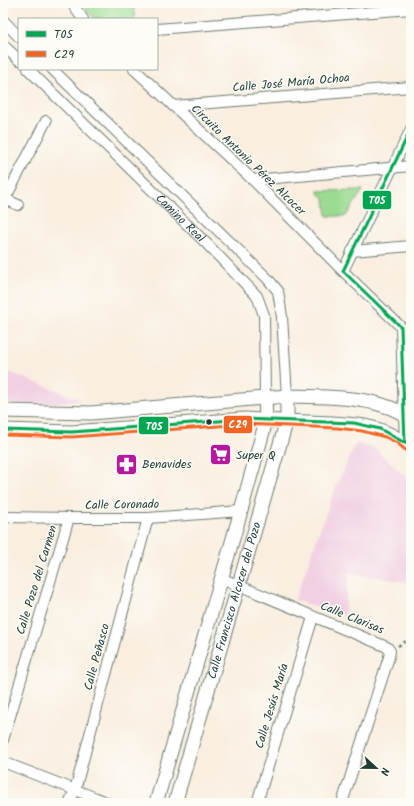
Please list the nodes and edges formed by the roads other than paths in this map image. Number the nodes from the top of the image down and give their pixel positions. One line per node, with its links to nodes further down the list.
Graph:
1 (77, 5): 3 (street)
2 (411, 9): 5 (street)
3 (83, 18)
4 (4, 23): 6 (street)
5 (158, 29)
6 (18, 36)
7 (3, 44): 8 (street)
8 (18, 59)
9 (29, 70): 26 (street, Camino Real)
10 (53, 70): 25 (street, Camino Real)
11 (135, 70): 13 (street, Circuito Antonio Pérez Alcocer)
12 (411, 87): 13 (street, Calle José María Ochoa)
13 (173, 106): 18 (street, Circuito Antonio Pérez Alcocer)
14 (46, 121): 19 (street)
15 (411, 129): 17 (street)
16 (411, 166): 17 (street)
17 (392, 168): 18 (street); 22 (street)
18 (253, 180): 23 (street, Circuito Antonio Pérez Alcocer)
19 (4, 198): 20 (street)
20 (18, 205)
21 (411, 246): 22 (street)
22 (352, 251): 23 (street)
23 (342, 271): 24 (street, Circuito Antonio Pérez Alcocer)
24 (406, 327): 28 (street)
25 (287, 396): 26 (street); 28 (street); 29 (street, Calle Francisco Alcocer del Pozo)
26 (266, 398): 27 (street); 30 (street, Calle Francisco Alcocer del Pozo)
27 (3, 411)
28 (408, 417): 32 (street)
29 (287, 420): 30 (street); 32 (street); 38 (street, Calle Francisco Alcocer del Pozo)
30 (266, 421): 31 (street); 33 (street, Calle Francisco Alcocer del Pozo)
31 (3, 430)
32 (408, 446)
33 (241, 511): 36 (street, Calle Coronado); 37 (street, Calle Francisco Alcocer del Pozo)
34 (3, 517): 35 (street, Calle Coronado)
35 (69, 518): 36 (street, Calle Coronado); 40 (street, Calle Pozo del Carmen)
36 (148, 518): 42 (street, Calle Peñasco)
37 (221, 578): 38 (street, Calle Clarisas); 45 (street, Calle Francisco Alcocer del Pozo)
38 (238, 585): 39 (street, Calle Clarisas); 46 (street, Calle Francisco Alcocer del Pozo)
39 (313, 617): 47 (street, Calle Jesús María); 48 (street, Calle Clarisas)
40 (3, 740)
41 (3, 762): 42 (street)
42 (75, 790): 43 (street, Calle Peñasco); 44 (street)
43 (69, 803)
44 (109, 803)
45 (156, 803)
46 (175, 803)
47 (257, 803)
48 (342, 803)

